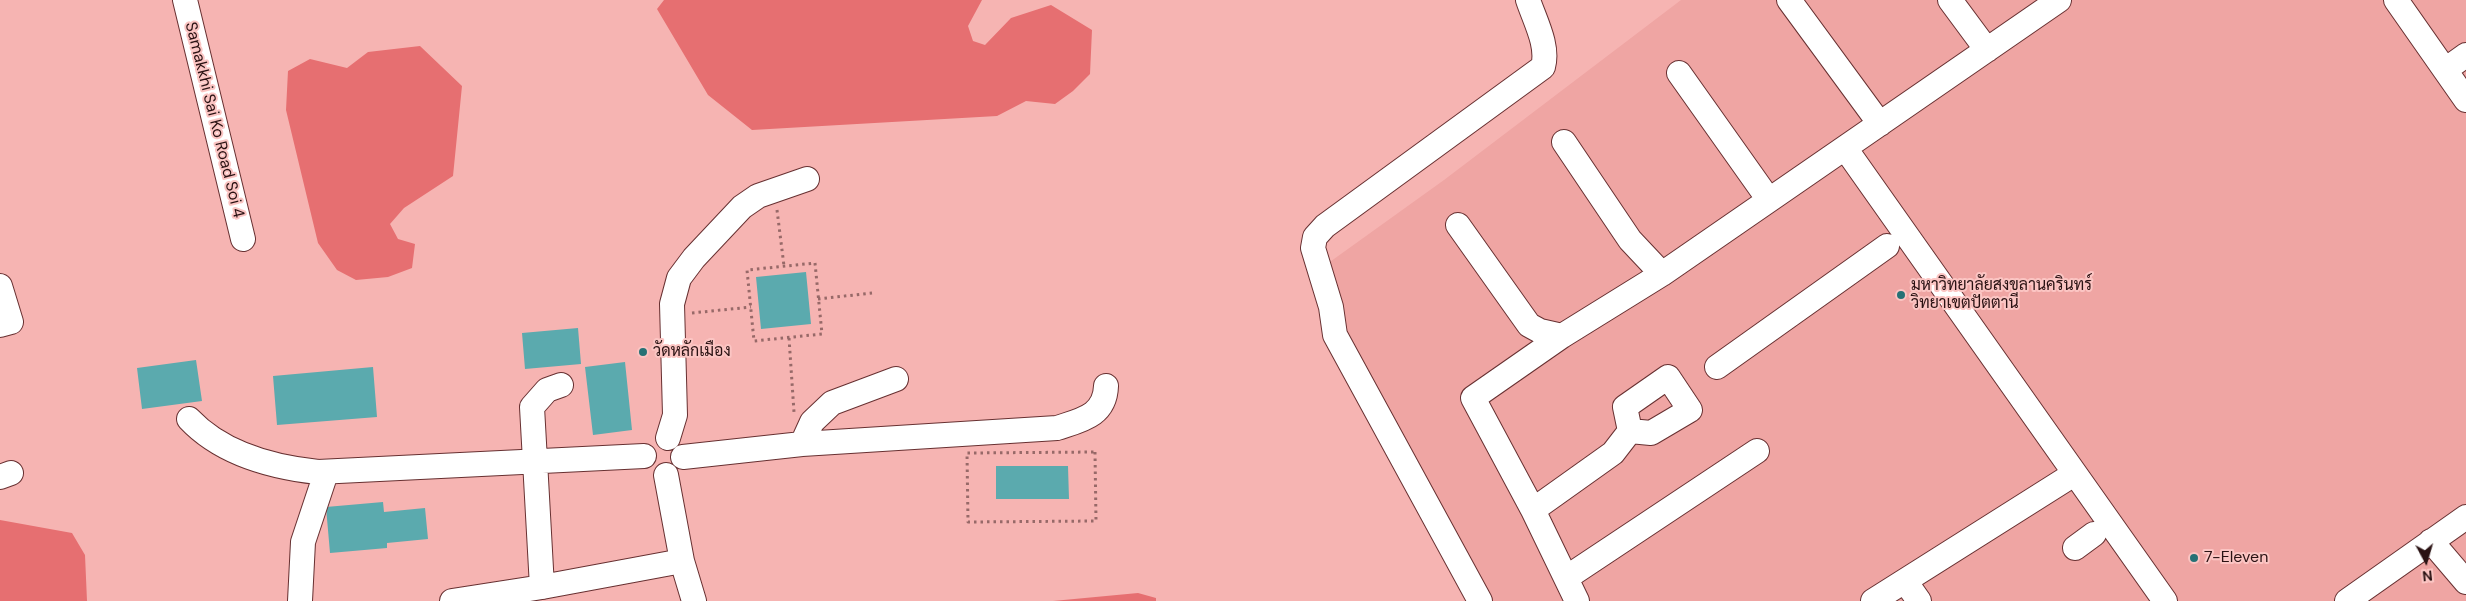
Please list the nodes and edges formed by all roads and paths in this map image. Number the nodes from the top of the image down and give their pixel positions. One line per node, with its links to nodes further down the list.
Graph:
1 (185, 0): 19 (street, Samakkhi Sai Ko Road Soi 4)
2 (1528, 0): 58 (street)
3 (1789, 0): 12 (street)
4 (1950, 0): 7 (street)
5 (2059, 0): 7 (street)
6 (2396, 0): 9 (street)
7 (1987, 50): 12 (street)
8 (2466, 55): 9 (street)
9 (2445, 70): 11 (street)
10 (1680, 73): 17 (street)
11 (2466, 100)
12 (1880, 124): 14 (street)
13 (1564, 142): 22 (street)
14 (1845, 148): 17 (street); 20 (street)
15 (808, 179): 16 (street)
16 (775, 190): 21 (path); 27 (street)
17 (1769, 200): 22 (street)
18 (1458, 225): 29 (street)
19 (243, 240)
20 (1895, 241): 31 (street); 44 (street)
21 (784, 266): 25 (path); 26 (path)
22 (1662, 274): 29 (street)
23 (0, 286): 28 (street)
24 (872, 294): 25 (path)
25 (818, 299): 30 (path)
26 (751, 306): 27 (path); 30 (path)
27 (672, 315): 37 (street)
28 (0, 325)
29 (1562, 336): 46 (street)
30 (789, 338): 38 (path)
31 (1717, 367)
32 (896, 378): 38 (street)
33 (561, 385): 42 (street)
34 (1106, 386): 38 (street)
35 (189, 418): 43 (street)
36 (1630, 431): 46 (street)
37 (668, 438): 40 (street); 41 (street)
38 (799, 445): 41 (street)
39 (1756, 450): 51 (street)
40 (644, 456): 42 (street); 45 (street)
41 (683, 457): 45 (street)
42 (535, 461): 43 (street); 54 (street)
43 (326, 473): 55 (street)
44 (2074, 474): 52 (street); 62 (street)
45 (666, 475): 50 (street)
46 (1533, 510): 51 (street)
47 (2466, 517): 49 (street)
48 (1096, 521): 48 (path)
49 (2431, 541): 53 (street); 63 (street)
50 (682, 561): 54 (street); 57 (street)
51 (1566, 578): 59 (street)
52 (1905, 581): 60 (street); 61 (street)
53 (2466, 582)
54 (542, 587): 56 (street)
55 (300, 601)
56 (452, 601)
57 (694, 601)
58 (1480, 601)
59 (1577, 601)
60 (1873, 601)
61 (1918, 601)
62 (2165, 601)
63 (2347, 601)

